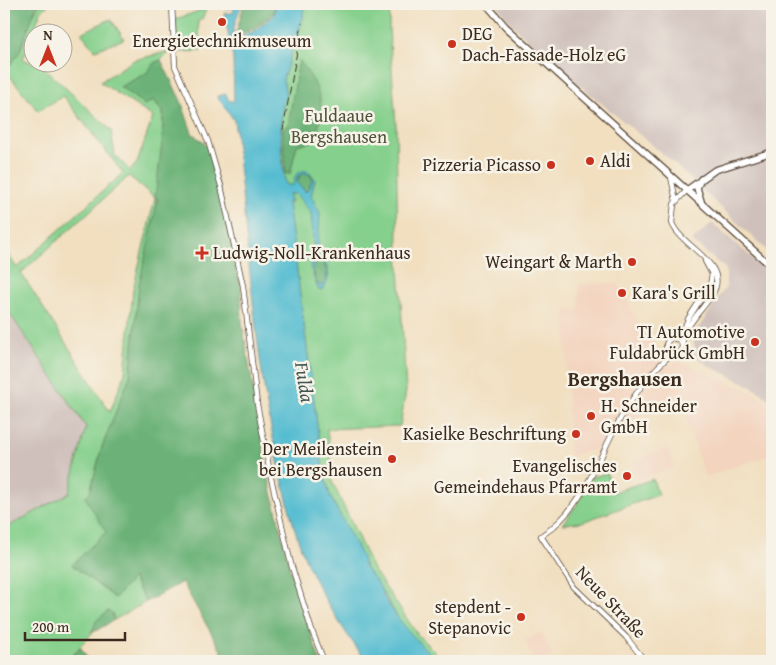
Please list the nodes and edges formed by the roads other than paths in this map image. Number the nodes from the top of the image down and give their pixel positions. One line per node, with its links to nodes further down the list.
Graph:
1 (172, 4): 14 (street)
2 (486, 4): 4 (main road)
3 (772, 152): 5 (main road)
4 (669, 173): 6 (main road); 7 (street)
5 (702, 177): 6 (main road); 8 (main road)
6 (687, 190): 7 (street); 8 (main road)
7 (676, 201): 9 (street)
8 (705, 206): 10 (main road)
9 (702, 256): 11 (street); 12 (street)
10 (772, 267)
11 (676, 339): 12 (street); 13 (street)
12 (682, 345): 13 (street)
13 (670, 352): 15 (street, Neue Straße)
14 (324, 661)
15 (645, 661)

